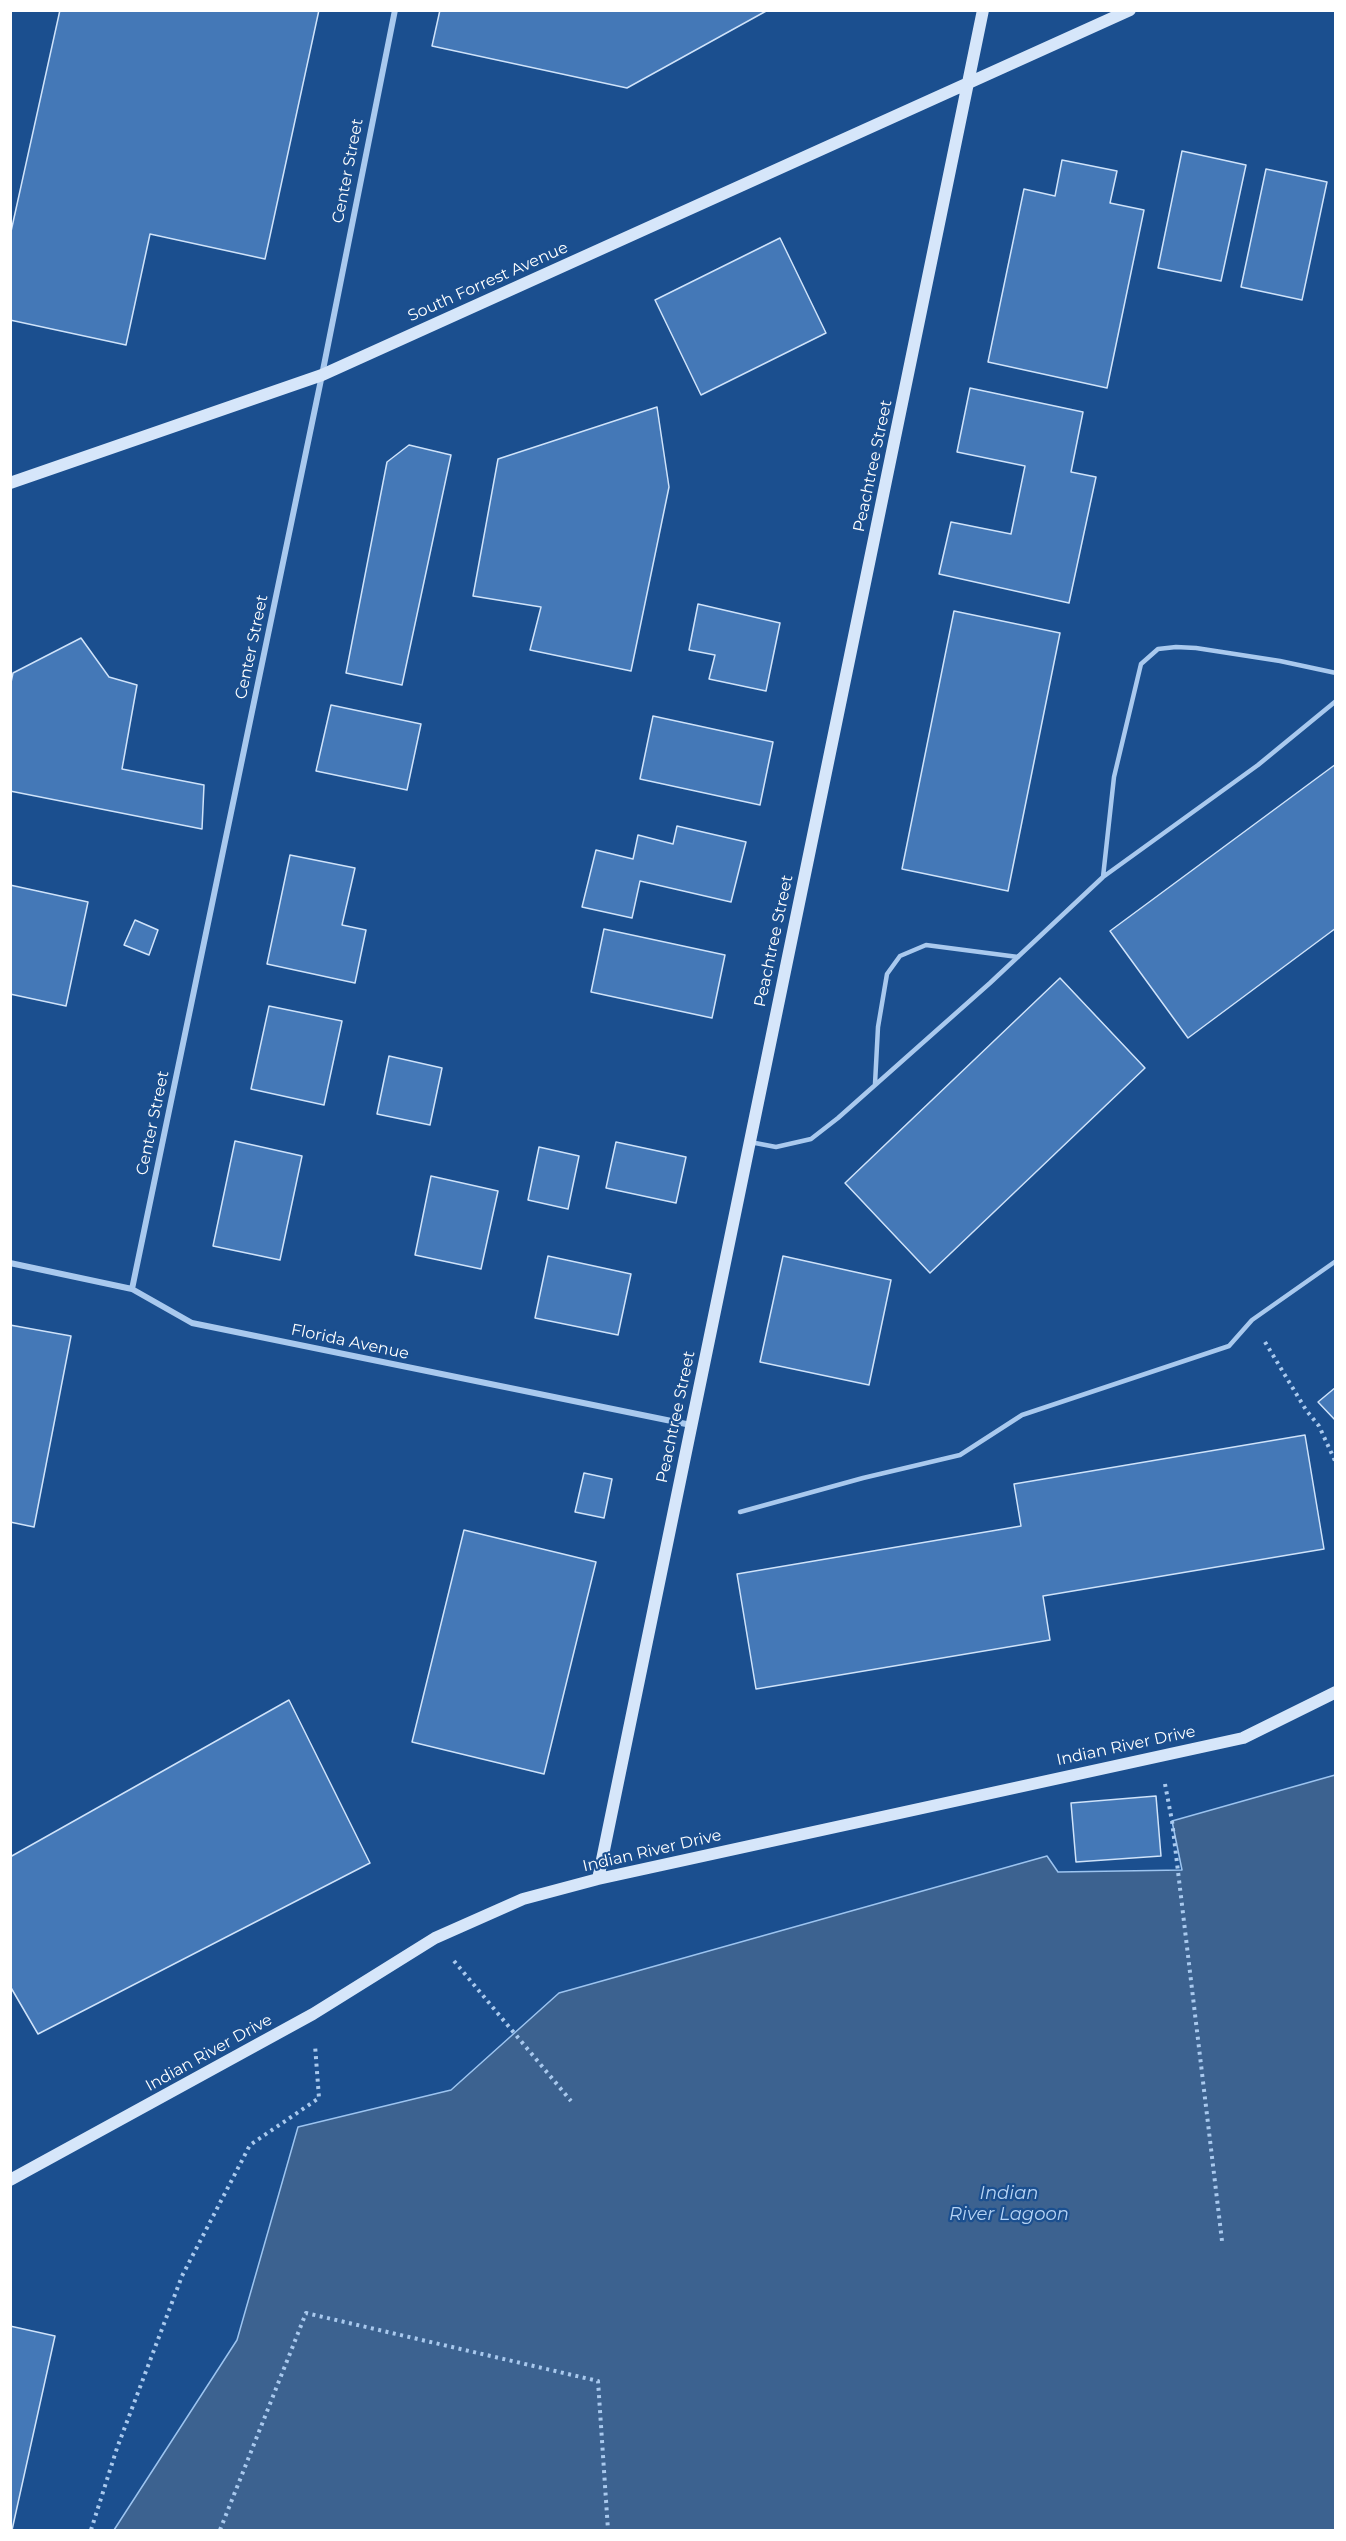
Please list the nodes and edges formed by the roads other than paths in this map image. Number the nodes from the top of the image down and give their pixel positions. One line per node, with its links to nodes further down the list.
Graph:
1 (395, 10): 5 (street, Center Street)
2 (983, 10): 4 (street, Peachtree Street)
3 (1130, 10): 4 (street, South Forrest Avenue)
4 (967, 82): 5 (street, South Forrest Avenue); 12 (street, Peachtree Street)
5 (322, 375): 6 (street, South Forrest Avenue); 15 (street, Center Street)
6 (10, 483)
7 (1335, 673): 9 (lane)
8 (1335, 701): 9 (lane)
9 (1103, 877): 10 (lane)
10 (1018, 957): 11 (lane); 11 (lane)
11 (875, 1084): 12 (lane)
12 (750, 1142): 16 (street, Peachtree Street)
13 (1335, 1261): 17 (lane)
14 (10, 1263): 15 (street, Florida Avenue)
15 (132, 1289): 16 (street, Florida Avenue)
16 (691, 1425): 19 (street, Peachtree Street)
17 (740, 1512)
18 (1335, 1692): 19 (street, Indian River Drive)
19 (598, 1879): 20 (street, Indian River Drive)
20 (10, 2181)

